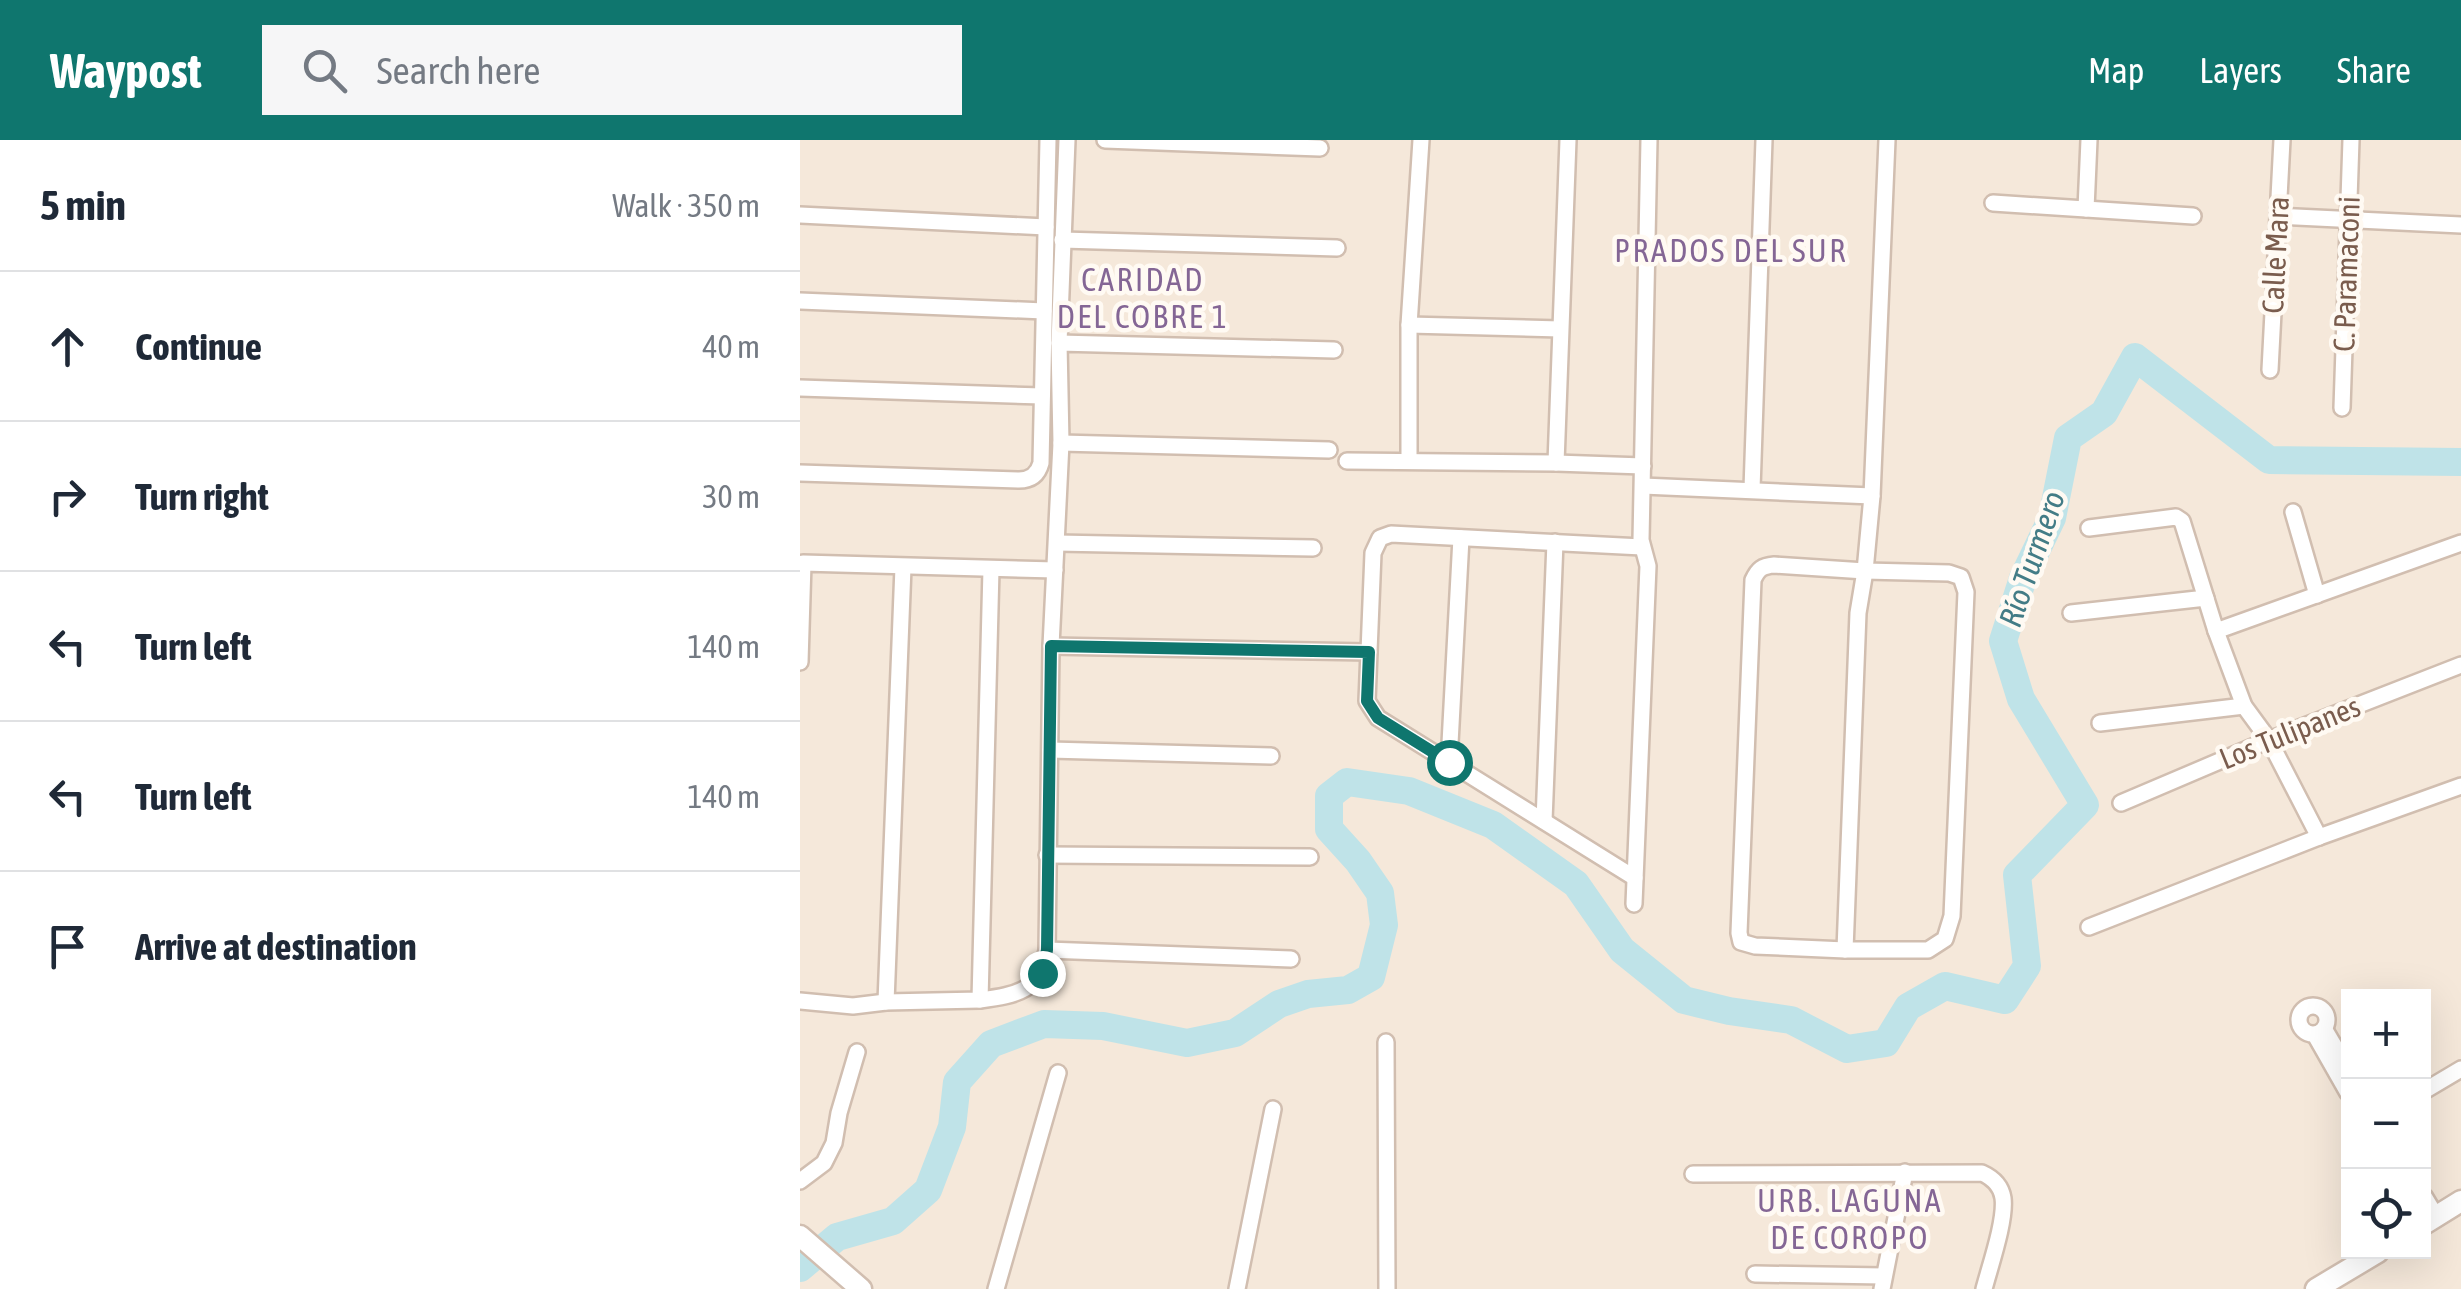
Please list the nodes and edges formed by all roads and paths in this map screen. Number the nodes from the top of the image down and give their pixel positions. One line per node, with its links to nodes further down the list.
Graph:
1 (1048, 140): 20 (street)
2 (1067, 140): 21 (street)
3 (1105, 140): 12 (street)
4 (1421, 140): 25 (street)
5 (1568, 140): 26 (street)
6 (1650, 140): 38 (street)
7 (1764, 140): 41 (street)
8 (1887, 140): 42 (street)
9 (2089, 140): 14 (street)
10 (2282, 140): 17 (street, Calle Mara)
11 (2351, 140): 18 (street, C. Paramaconi)
12 (1320, 148)
13 (1993, 203): 14 (street)
14 (2086, 209): 16 (street)
15 (800, 215): 20 (street)
16 (2193, 216)
17 (2278, 216): 18 (street); 29 (street, Calle Mara)
18 (2349, 218): 19 (street); 32 (street, C. Paramaconi)
19 (2461, 225)
20 (1046, 227): 24 (street)
21 (1062, 240): 22 (street); 27 (street)
22 (1338, 248)
23 (800, 302): 24 (street)
24 (1044, 311): 31 (street)
25 (1409, 325): 26 (street); 35 (street)
26 (1560, 329): 37 (street)
27 (1058, 344): 28 (street); 33 (street)
28 (1334, 350)
29 (2270, 370)
30 (800, 388): 31 (street)
31 (1042, 396): 39 (street)
32 (2342, 408)
33 (1061, 443): 34 (street); 47 (street)
34 (1330, 450)
35 (1409, 460): 36 (street); 37 (street)
36 (1347, 461)
37 (1556, 463): 38 (street)
38 (1643, 466): 40 (street)
39 (800, 473)
40 (1643, 486): 41 (street); 49 (street)
41 (1752, 489): 42 (street)
42 (1872, 496): 54 (street)
43 (2293, 512): 55 (street)
44 (2089, 528): 56 (street)
45 (1462, 538): 46 (street); 60 (street); 68 (street)
46 (1555, 542): 49 (street); 71 (street)
47 (1056, 543): 50 (street); 53 (street)
48 (2461, 543): 55 (street)
49 (1642, 547): 75 (street)
50 (1313, 548)
51 (903, 566): 52 (street); 61 (street); 83 (street)
52 (991, 569): 53 (street); 81 (street)
53 (1055, 570): 59 (street)
54 (1865, 571): 79 (street); 79 (street); 79 (street)
55 (2317, 596): 58 (street)
56 (2206, 598): 57 (street); 58 (street)
57 (2071, 613)
58 (2216, 631): 63 (street)
59 (1051, 646): 60 (street); 66 (street)
60 (1369, 652): 68 (street)
61 (800, 662)
62 (2461, 665): 65 (street, Los Tulipanes)
63 (2244, 706): 64 (street); 65 (street)
64 (2100, 723)
65 (2269, 740): 70 (street, Los Tulipanes); 72 (street)
66 (1050, 750): 67 (street); 73 (street)
67 (1271, 756)
68 (1449, 762): 71 (street)
69 (2461, 786): 72 (street)
70 (2121, 803)
71 (1544, 821): 75 (street)
72 (2319, 836): 77 (street)
73 (1047, 854): 74 (street); 78 (street)
74 (1310, 857)
75 (1636, 878): 76 (street)
76 (1634, 904)
77 (2089, 927)
78 (1047, 950): 80 (street); 81 (street)
79 (1845, 950)
80 (1291, 960)
81 (980, 1000): 83 (street)
82 (800, 1001): 83 (street)
83 (886, 1002)
84 (1386, 1042): 104 (street)
85 (858, 1052): 94 (street)
86 (2341, 1060): 89 (street)
87 (2461, 1069): 90 (street)
88 (1058, 1073): 102 (street)
89 (2341, 1078)
90 (2431, 1087)
91 (1273, 1109): 103 (street)
92 (1905, 1172): 93 (street); 100 (street); 105 (street)
93 (1693, 1174)
94 (800, 1180)
95 (2461, 1201): 96 (street)
96 (2431, 1217)
97 (800, 1236): 101 (street)
98 (2366, 1259): 106 (street)
99 (1756, 1274): 100 (street)
100 (1883, 1283)
101 (860, 1289)
102 (996, 1289)
103 (1237, 1289)
104 (1386, 1289)
105 (1984, 1289)
106 (2316, 1289)

